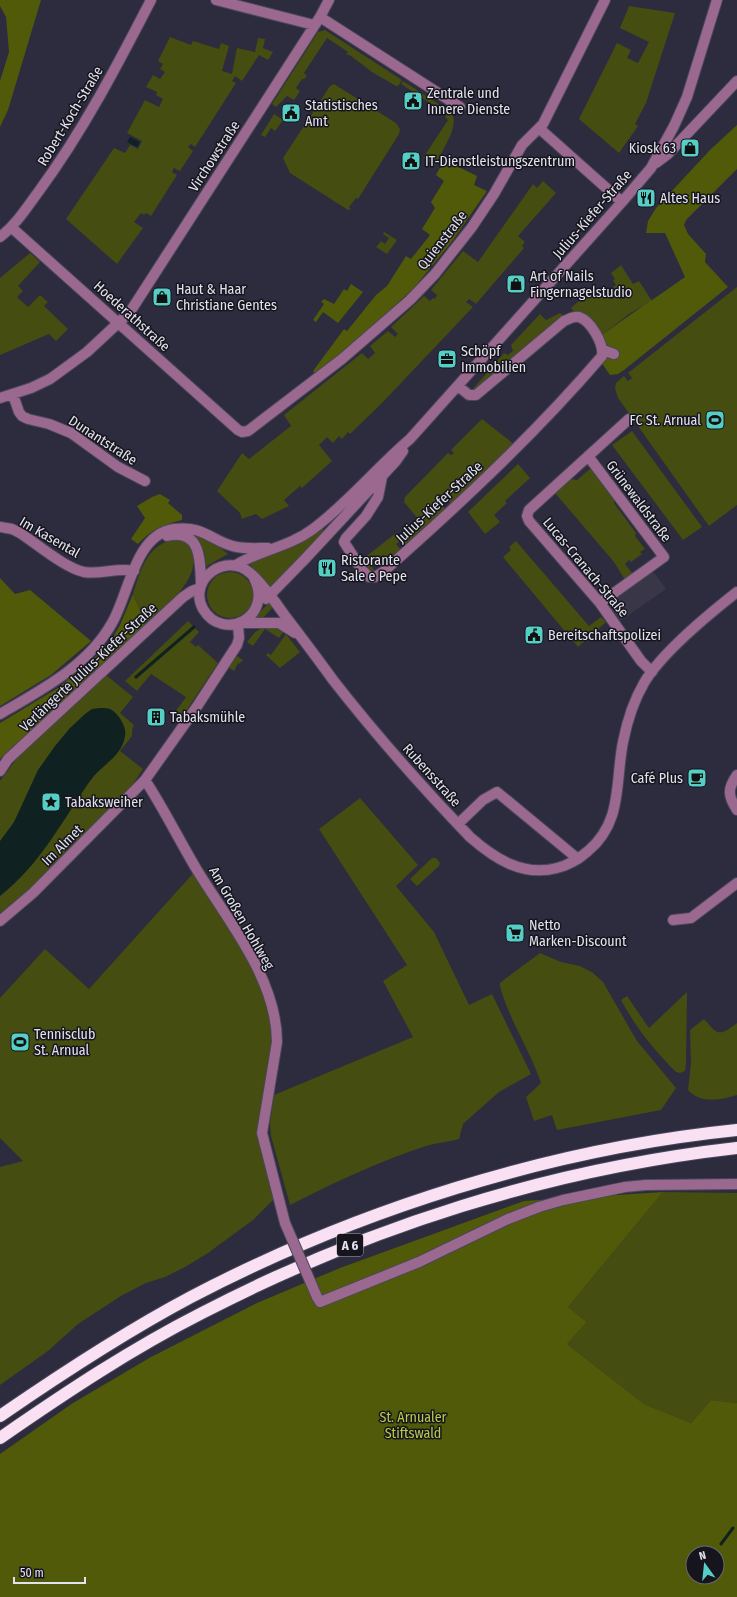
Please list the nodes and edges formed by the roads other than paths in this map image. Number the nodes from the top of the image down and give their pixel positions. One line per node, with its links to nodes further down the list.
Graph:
1 (151, 0): 14 (street, Robert-Koch-Straße)
2 (216, 0): 6 (street)
3 (329, 0): 6 (street, Virchowstraße)
4 (605, 0): 11 (street, Quienstraße)
5 (717, 0): 9 (street, Julius-Kiefer-Straße)
6 (317, 21): 8 (street); 16 (street, Virchowstraße)
7 (737, 80): 10 (street, Julius-Kiefer-Straße)
8 (460, 107)
9 (677, 119): 10 (street); 12 (street, Julius-Kiefer-Straße)
10 (692, 128): 12 (street, Julius-Kiefer-Straße)
11 (540, 129): 13 (street); 23 (street, Quienstraße)
12 (651, 168): 13 (street, Julius-Kiefer-Straße)
13 (622, 202): 19 (street, Julius-Kiefer-Straße)
14 (12, 227): 15 (street, Robert-Koch-Straße); 16 (street, Hoederathstraße)
15 (0, 237)
16 (118, 323): 20 (street, Virchowstraße); 23 (street, Hoederathstraße)
17 (603, 350): 18 (street); 19 (street); 26 (street, Julius-Kiefer-Straße)
18 (614, 354)
19 (458, 386): 24 (street, Julius-Kiefer-Straße)
20 (13, 395): 21 (street, Virchowstraße); 27 (street, Dunantstraße)
21 (0, 398)
22 (629, 419): 25 (street, Lucas-Cranach-Straße)
23 (233, 426)
24 (410, 439): 26 (street, Julius-Kiefer-Straße); 31 (street, Julius-Kiefer-Straße)
25 (588, 456): 38 (street, Lucas-Cranach-Straße); 38 (street, Grünewaldstraße)
26 (382, 477): 37 (street, Julius-Kiefer-Straße)
27 (145, 481)
28 (0, 528): 33 (street, Im Kasental)
29 (226, 543): 30 (street); 31 (street); 32 (street)
30 (147, 546): 33 (street); 35 (street)
31 (276, 548): 32 (street, Julius-Kiefer-Straße)
32 (235, 565): 34 (street); 35 (street, Julius-Kiefer-Straße)
33 (134, 571): 43 (street)
34 (254, 578): 37 (street); 39 (street)
35 (201, 587): 40 (street); 44 (street, Verlängerte Julius-Kiefer-Straße)
36 (737, 592): 42 (street, Rubensstraße)
37 (270, 595): 39 (street, Julius-Kiefer-Straße); 41 (street, Rubensstraße)
38 (600, 603): 42 (street, Lucas-Cranach-Straße)
39 (257, 607): 40 (street, Julius-Kiefer-Straße)
40 (239, 623): 41 (street, Rubensstraße); 46 (street, Im Almet)
41 (302, 638): 48 (street, Rubensstraße)
42 (652, 672): 49 (street, Rubensstraße)
43 (0, 714)
44 (0, 771)
45 (737, 776): 47 (street)
46 (145, 780): 52 (street, Im Almet); 55 (street, Am Großen Hohlweg, bridge)
47 (737, 810)
48 (458, 824): 49 (street, Rubensstraße); 49 (street)
49 (578, 860)
50 (737, 883): 51 (street)
51 (673, 920)
52 (0, 921)
53 (737, 1130): 56 (highway, A 6)
54 (737, 1148): 57 (highway, A 6)
55 (737, 1184)
56 (0, 1416)
57 (0, 1438)

